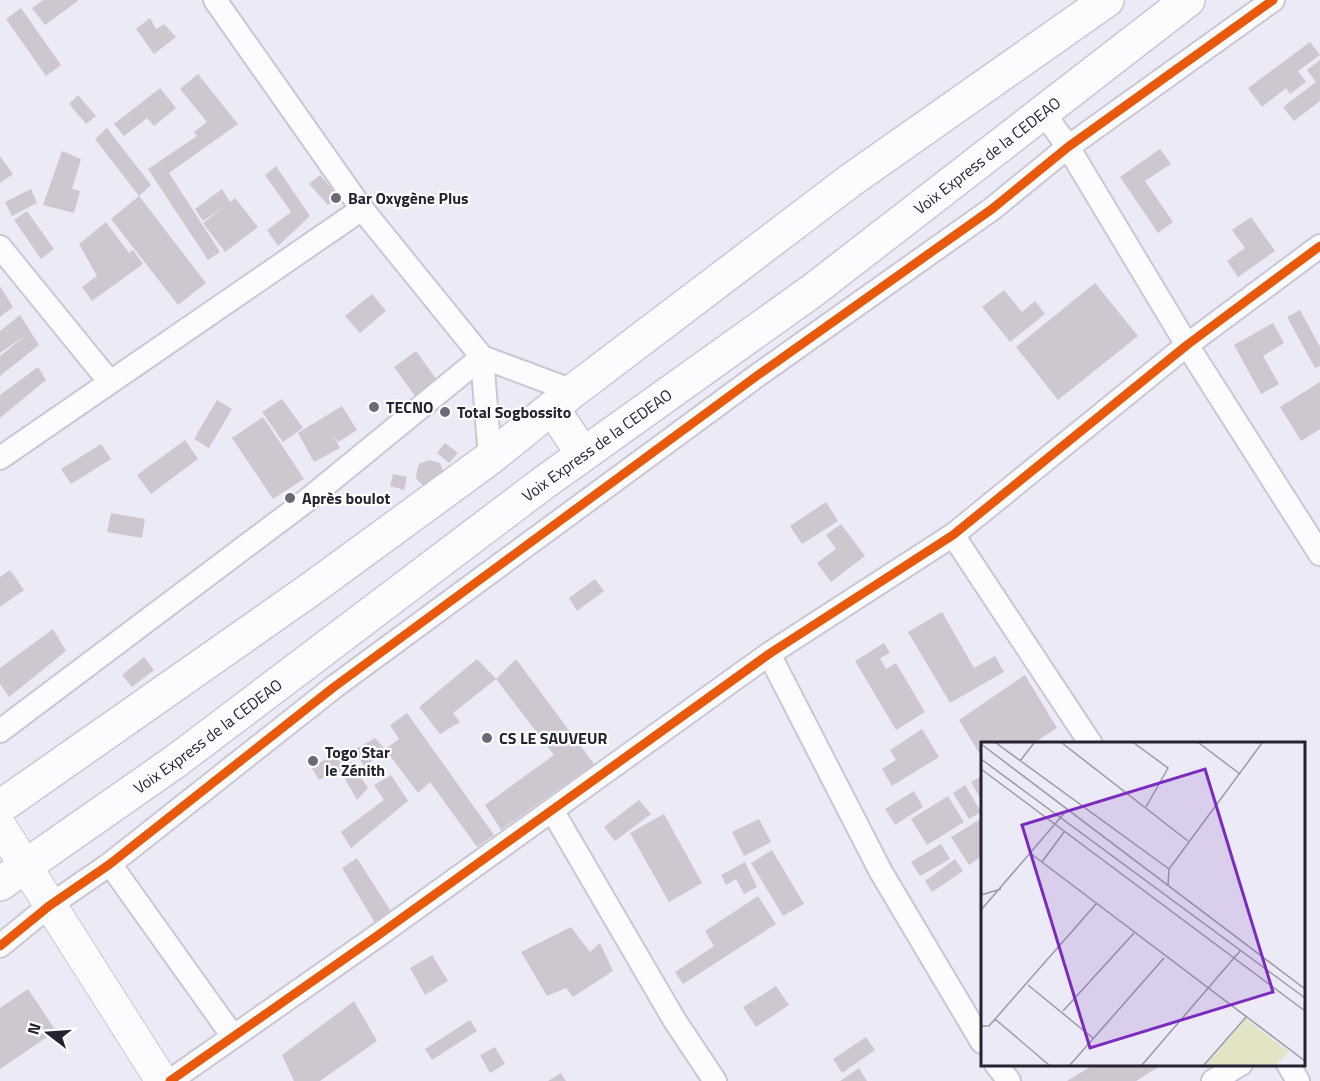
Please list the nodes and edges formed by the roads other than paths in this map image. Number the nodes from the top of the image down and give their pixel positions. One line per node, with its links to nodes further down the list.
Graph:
1 (215, 0): 7 (street)
2 (1107, 0): 13 (main road)
3 (1188, 0): 5 (main road, Voix Express de la CEDEAO)
4 (1273, 0): 6 (street)
5 (1042, 112): 6 (street); 14 (main road, Voix Express de la CEDEAO)
6 (1068, 147): 10 (street); 25 (street)
7 (362, 209): 11 (street); 12 (street)
8 (1320, 246): 10 (street)
9 (0, 247): 12 (street)
10 (1187, 345): 17 (street); 18 (street)
11 (482, 357): 13 (street); 16 (street); 20 (street)
12 (109, 381): 15 (street)
13 (562, 399): 14 (main road); 16 (main road)
14 (583, 454): 26 (main road, Voix Express de la CEDEAO)
15 (0, 458)
16 (490, 458): 22 (main road)
17 (952, 535): 19 (street); 21 (street)
18 (1320, 554)
19 (769, 654): 23 (street); 30 (street)
20 (0, 731)
21 (1090, 742)
22 (0, 807)
23 (552, 810): 29 (street); 36 (street)
24 (0, 826): 26 (street)
25 (110, 864): 27 (street); 29 (street)
26 (13, 874): 27 (street)
27 (49, 906): 28 (street); 34 (street)
28 (0, 946)
29 (232, 1035): 35 (street)
30 (981, 1040)
31 (997, 1066): 37 (street)
32 (1239, 1066): 38 (street)
33 (1289, 1066): 39 (street)
34 (162, 1081)
35 (170, 1081)
36 (715, 1081)
37 (1009, 1081)
38 (1213, 1081)
39 (1298, 1081)

